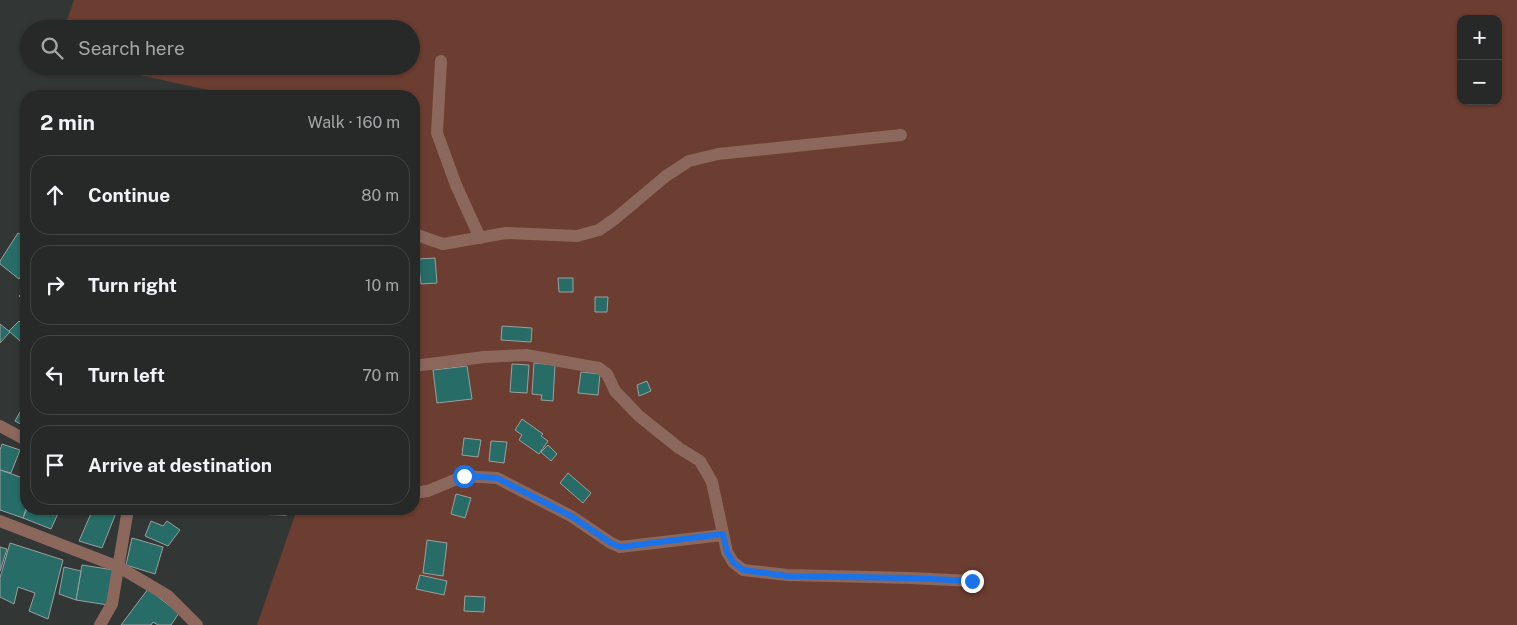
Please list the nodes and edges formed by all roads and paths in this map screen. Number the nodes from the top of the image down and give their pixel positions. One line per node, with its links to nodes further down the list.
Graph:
1 (442, 61): 4 (street)
2 (901, 135): 4 (street)
3 (420, 236): 4 (street)
4 (480, 238)
5 (420, 365): 11 (street)
6 (0, 426): 7 (street)
7 (20, 437)
8 (420, 493): 11 (street)
9 (127, 515): 12 (street)
10 (0, 521): 12 (street)
11 (723, 534): 13 (street)
12 (119, 567): 14 (street); 15 (street)
13 (972, 581)
14 (100, 625)
15 (197, 625)

